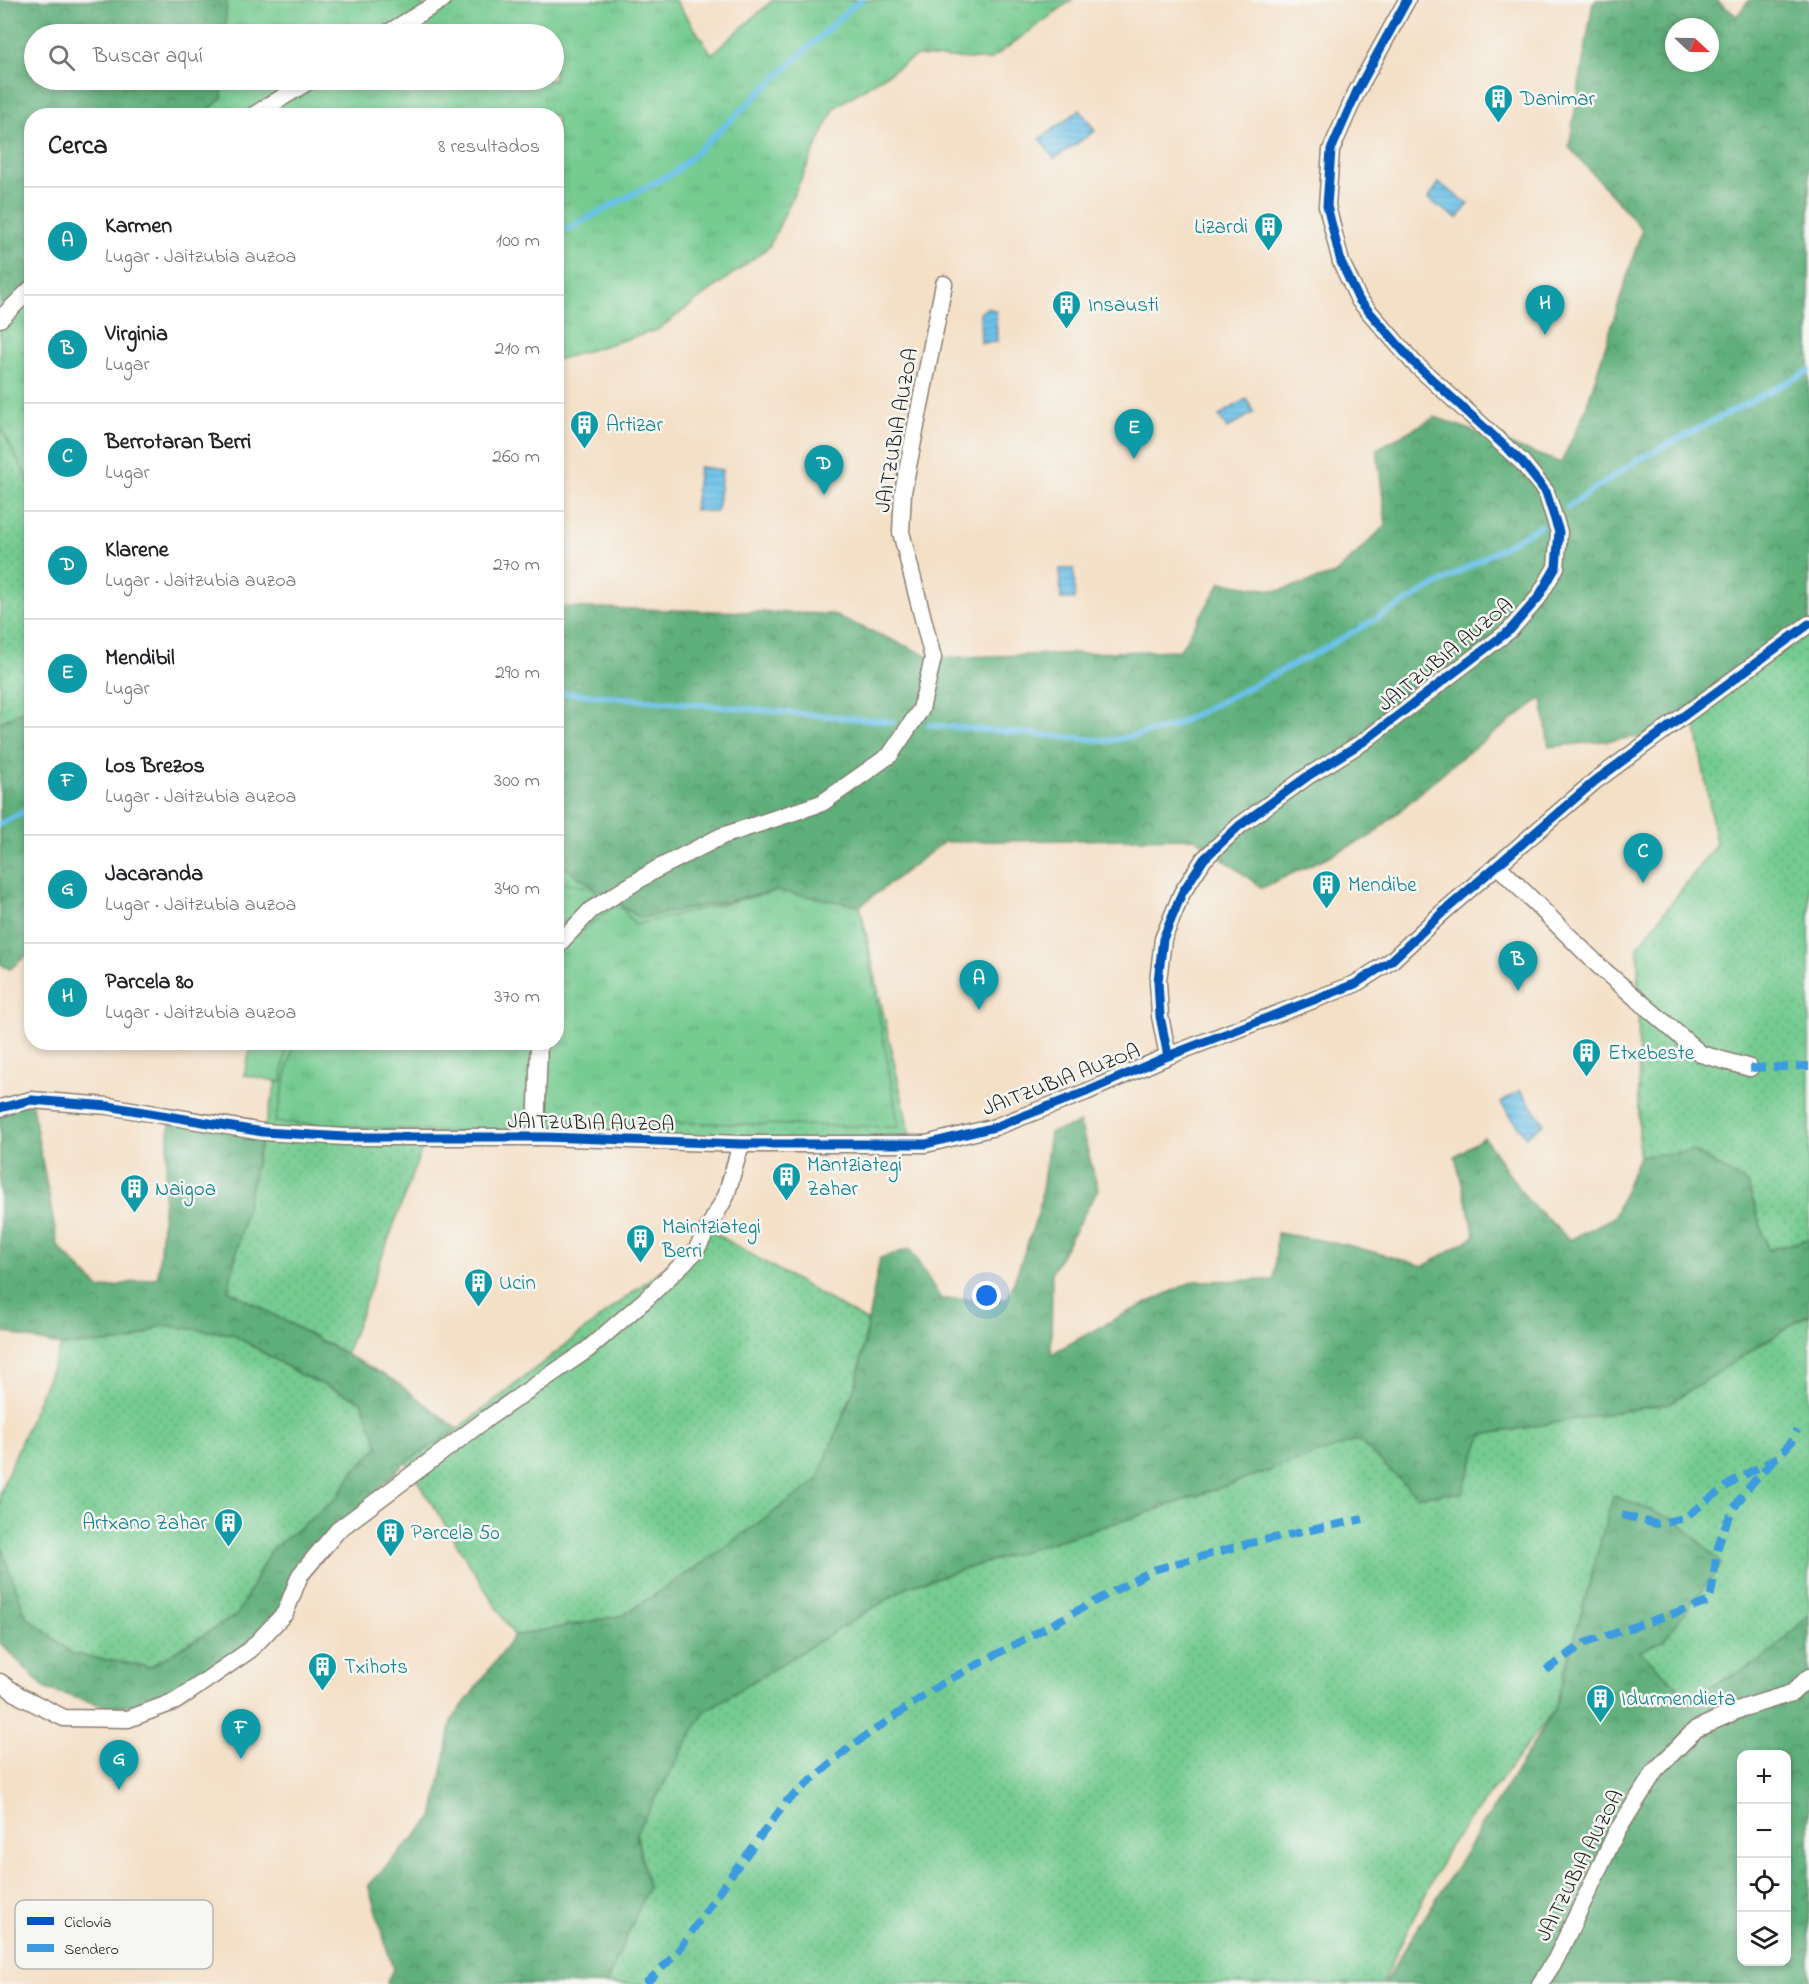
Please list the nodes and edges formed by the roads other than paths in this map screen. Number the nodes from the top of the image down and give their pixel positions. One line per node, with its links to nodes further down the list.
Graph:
1 (442, 0): 3 (street)
2 (1407, 0): 13 (street, JAITZUBIA AUZOA)
3 (402, 24)
4 (295, 90): 5 (street)
5 (265, 108)
6 (944, 285): 11 (street, JAITZUBIA AUZOA)
7 (24, 296): 8 (street)
8 (0, 319)
9 (1809, 624): 10 (street, JAITZUBIA AUZOA)
10 (1497, 865): 13 (street, JAITZUBIA AUZOA); 14 (street)
11 (564, 939)
12 (539, 1050): 16 (street, JAITZUBIA AUZOA)
13 (1168, 1056): 17 (street, JAITZUBIA AUZOA)
14 (1750, 1068)
15 (0, 1108): 16 (street, JAITZUBIA AUZOA)
16 (536, 1137): 17 (street, JAITZUBIA AUZOA)
17 (741, 1144): 19 (street)
18 (1809, 1677): 20 (street, JAITZUBIA AUZOA)
19 (0, 1682)
20 (1540, 1984)

